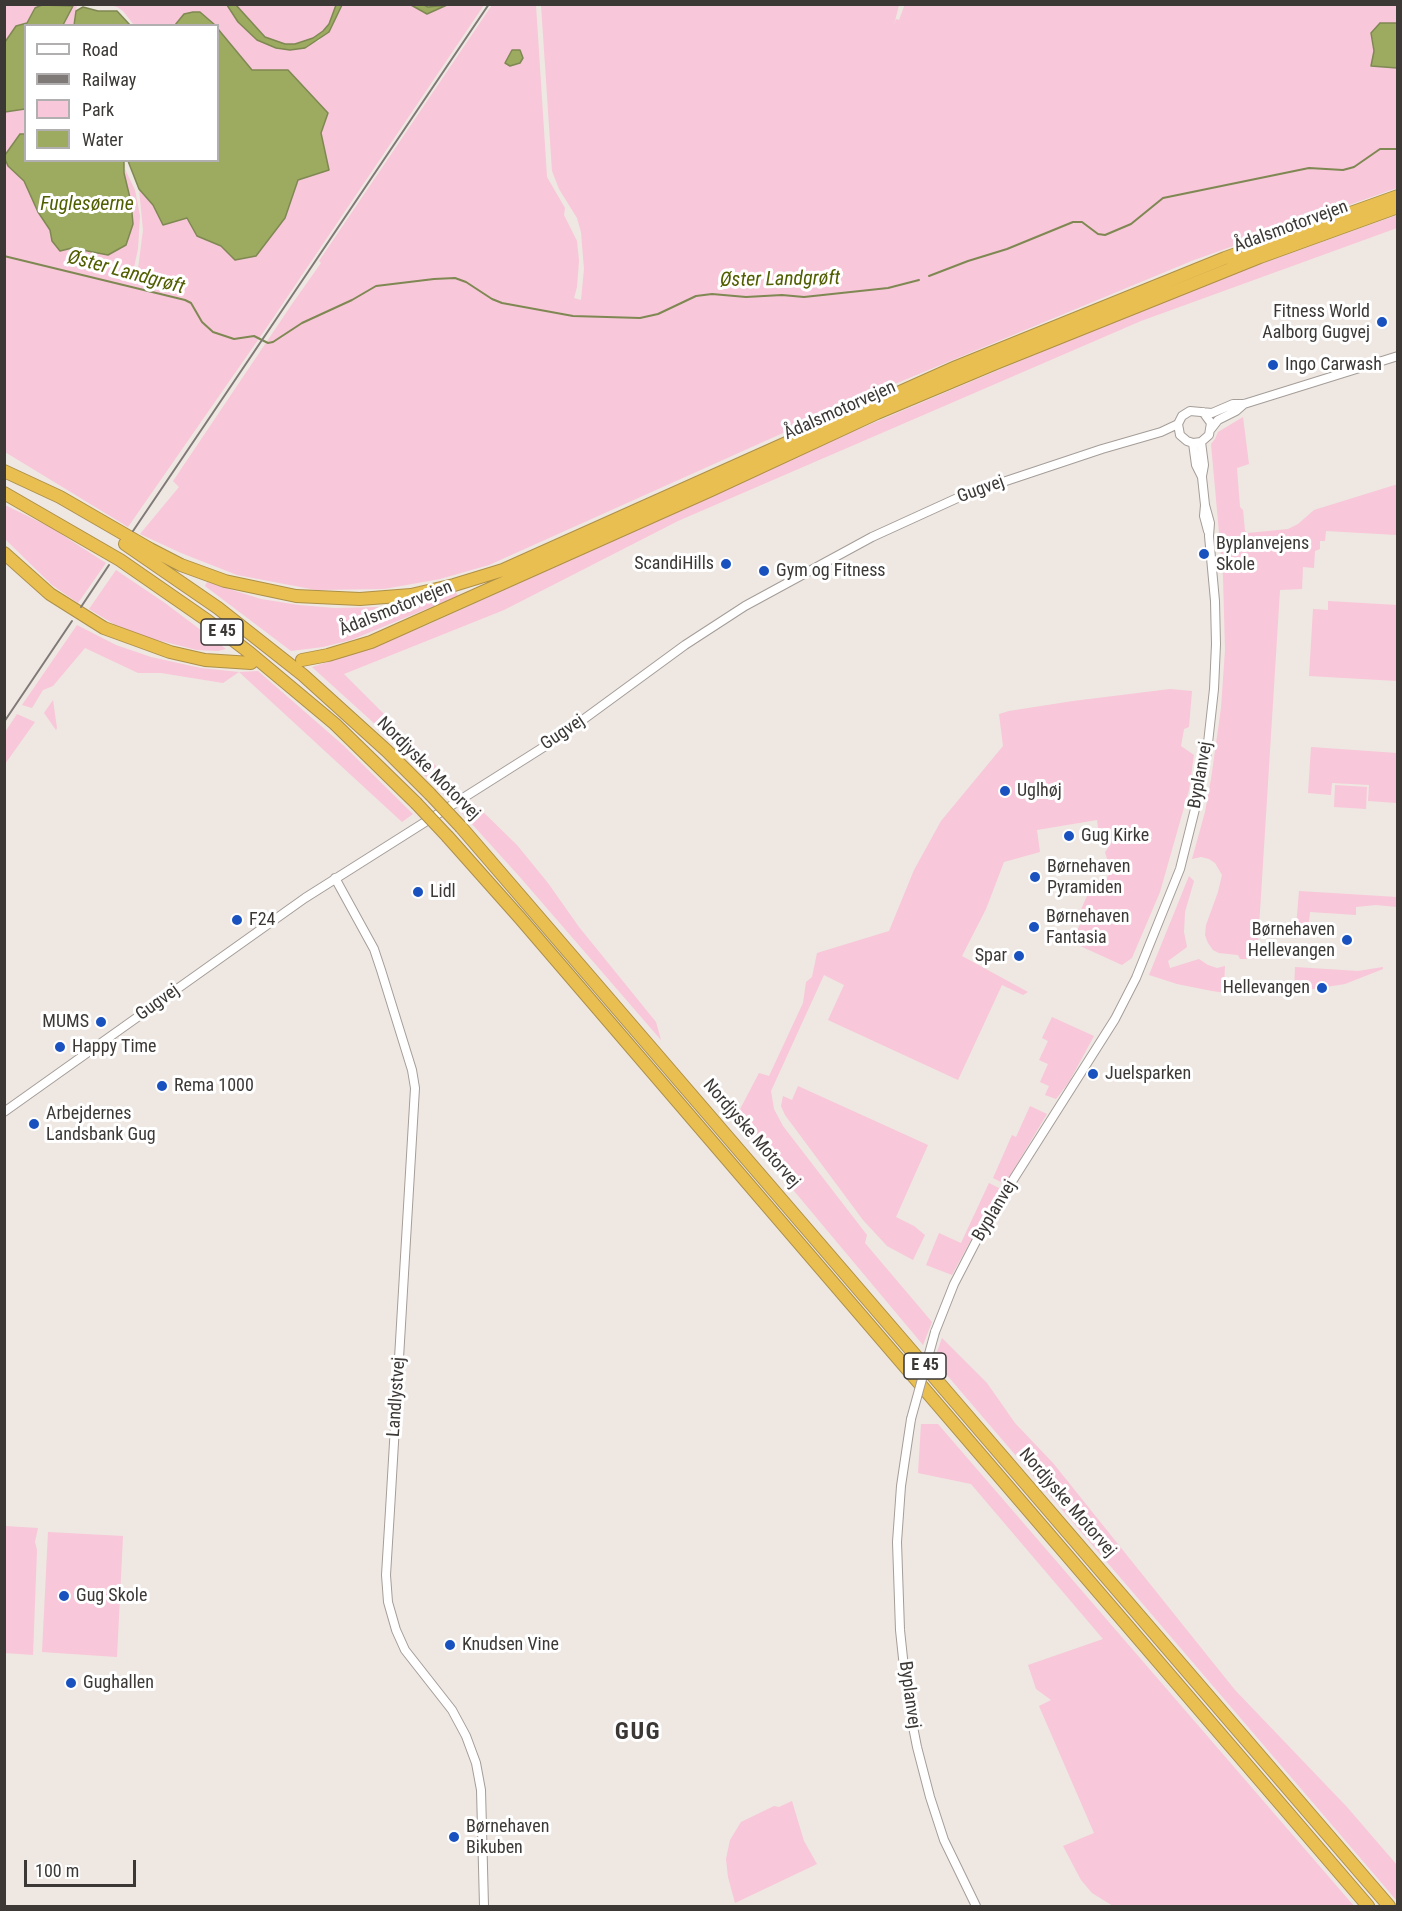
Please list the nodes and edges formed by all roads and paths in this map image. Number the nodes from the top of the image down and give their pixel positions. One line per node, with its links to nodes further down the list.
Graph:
1 (1398, 195): 11 (highway, Ådalsmotorvejen)
2 (1398, 207): 14 (highway, Ådalsmotorvejen)
3 (1398, 356): 4 (street)
4 (1244, 404): 5 (street); 7 (street)
5 (1203, 412): 6 (street); 7 (street)
6 (1178, 424): 8 (street, Gugvej); 9 (street)
7 (1211, 429): 10 (street)
8 (1161, 432): 9 (street, Gugvej); 16 (street, Gugvej)
9 (1180, 435): 10 (street)
10 (1197, 443): 19 (street, Byplanvej, bridge)
11 (4, 473): 21 (highway, Nordjyske Motorvej / E 45, bridge)
12 (4, 493): 20 (highway, Nordjyske Motorvej / E 45, bridge)
13 (4, 553): 15 (highway)
14 (302, 660)
15 (251, 663)
16 (335, 878): 17 (street, Gugvej); 18 (street, Landlystvej)
17 (4, 1112)
18 (484, 1906)
19 (976, 1906)
20 (1368, 1906)
21 (1389, 1906)

